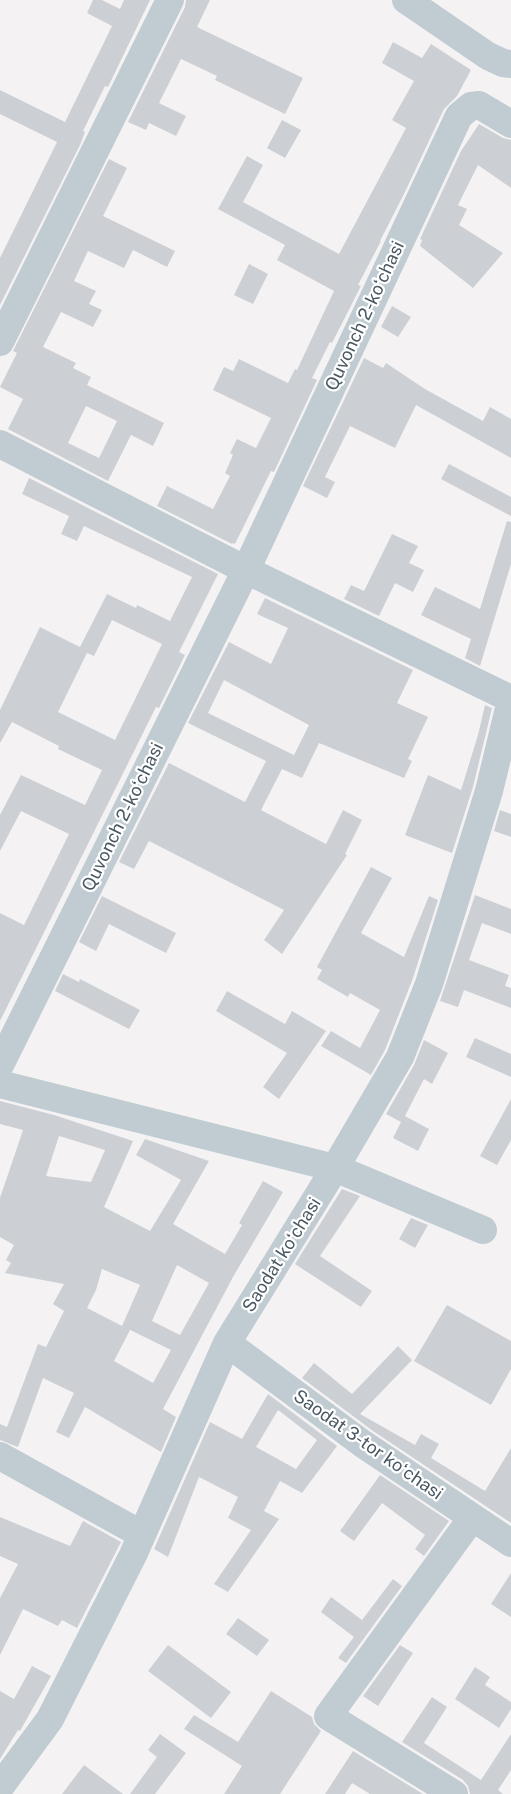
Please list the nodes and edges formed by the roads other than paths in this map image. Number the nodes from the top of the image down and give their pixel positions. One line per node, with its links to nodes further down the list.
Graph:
1 (170, 0): 5 (street)
2 (406, 0): 3 (street)
3 (511, 64)
4 (511, 124): 7 (street, Quvonch 2-koʻchasi)
5 (0, 342)
6 (0, 444): 7 (street)
7 (246, 570): 8 (street); 10 (street, Quvonch 2-koʻchasi)
8 (511, 700): 9 (street, Saodat koʻchasi)
9 (500, 796): 12 (street, Saodat koʻchasi)
10 (0, 1065)
11 (0, 1084): 12 (street)
12 (335, 1168): 13 (street); 14 (street, Saodat koʻchasi)
13 (483, 1230)
14 (227, 1343): 16 (street, Saodat 3-tor koʻchasi); 17 (street, Saodat koʻchasi)
15 (0, 1456): 17 (street)
16 (472, 1518): 18 (street, Saodat 3-tor koʻchasi); 20 (street)
17 (141, 1534): 19 (street, Saodat koʻchasi)
18 (511, 1543)
19 (0, 1787)
20 (454, 1794)

